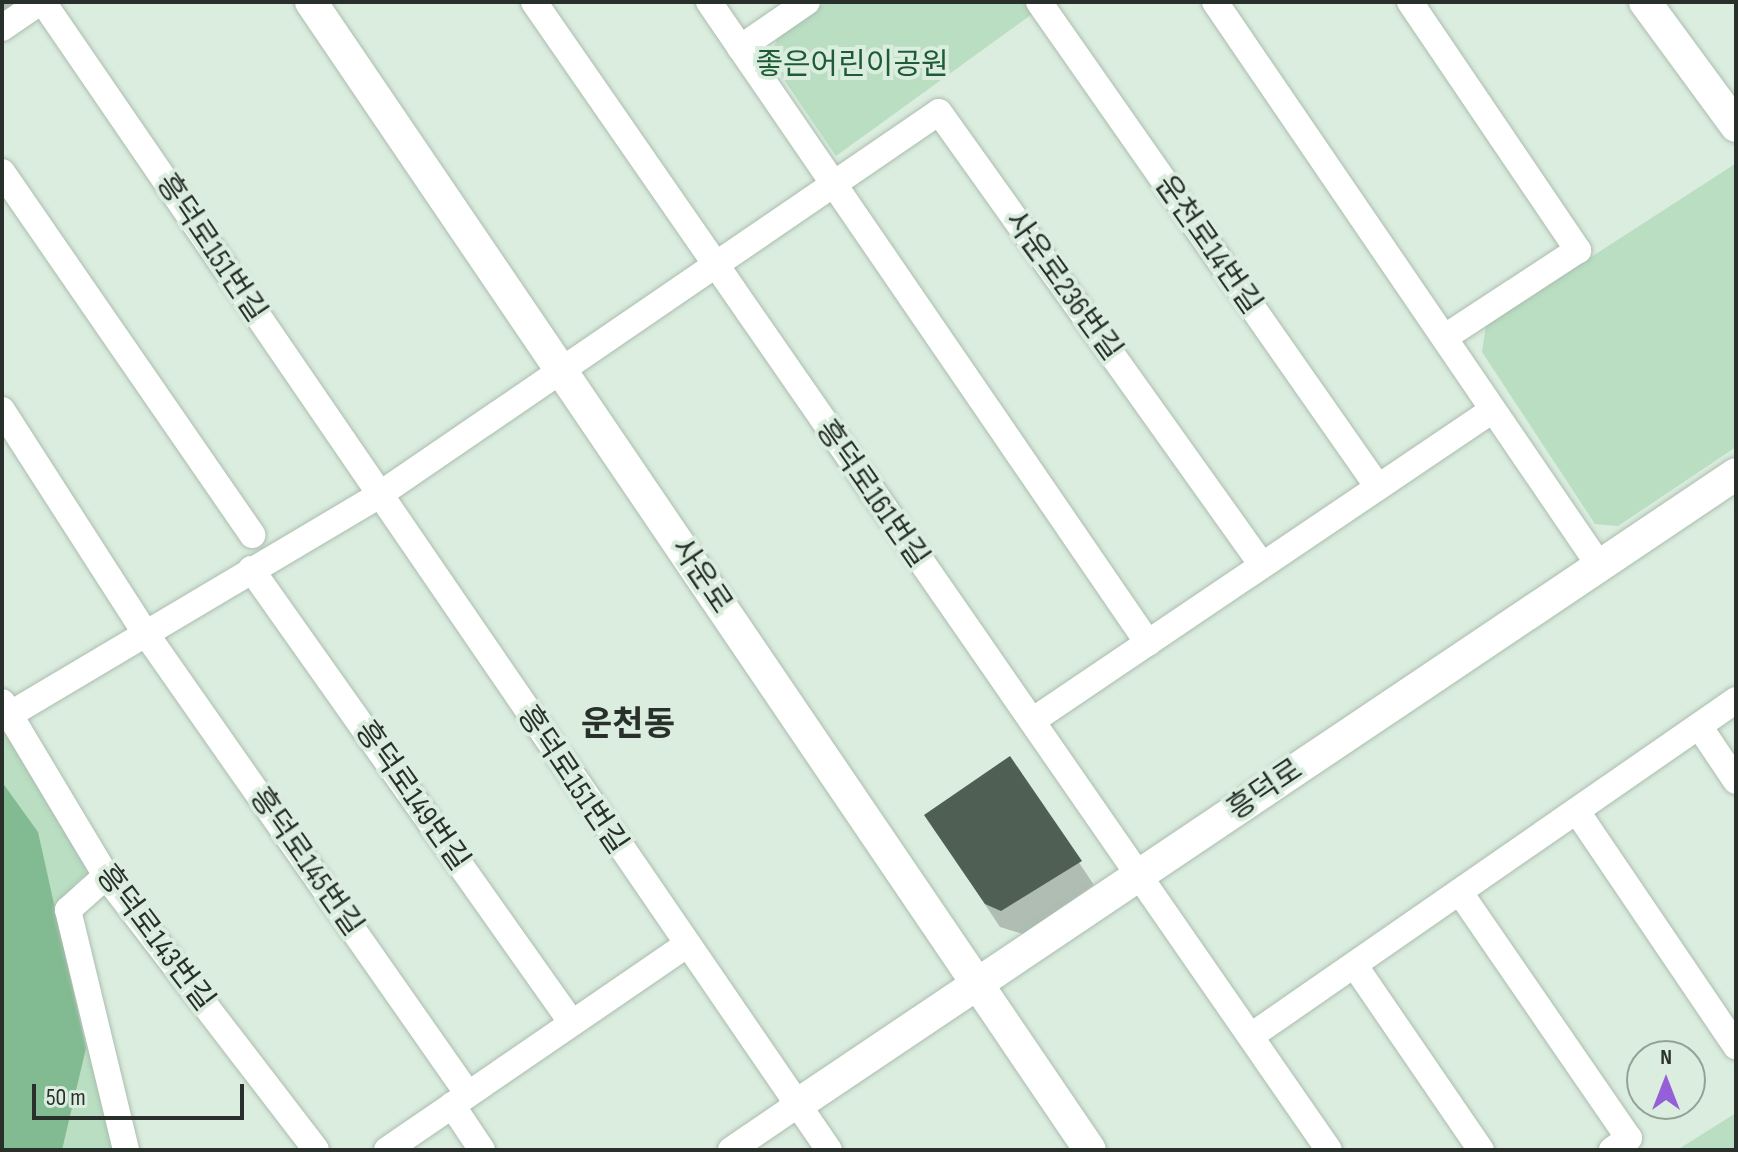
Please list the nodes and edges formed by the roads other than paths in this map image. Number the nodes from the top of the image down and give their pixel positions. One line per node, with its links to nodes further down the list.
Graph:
1 (42, 2): 10 (street); 22 (street, 흥덕로151번길)
2 (311, 2): 17 (street, 사운로)
3 (534, 2): 15 (street, 흥덕로161번길)
4 (709, 2): 11 (street)
5 (807, 2): 11 (street)
6 (1039, 2): 21 (street, 운천로14번길)
7 (1215, 2): 16 (street)
8 (1410, 2): 16 (street)
9 (1645, 2): 12 (street)
10 (2, 28)
11 (740, 48): 14 (street)
12 (1736, 126)
13 (2, 172): 23 (street)
14 (832, 186): 15 (street, 사운로236번길); 25 (street, 사운로236번길); 28 (street)
15 (712, 268): 17 (street, 사운로236번길); 31 (street, 흥덕로161번길)
16 (1445, 337): 19 (street)
17 (560, 372): 22 (street, 사운로236번길); 40 (street, 사운로)
18 (2, 410): 27 (street, 흥덕로145번길)
19 (1491, 411): 21 (street); 24 (street)
20 (1736, 474): 24 (street, 흥덕로)
21 (1378, 487): 25 (street)
22 (379, 495): 26 (street); 38 (street, 흥덕로151번길)
23 (252, 535)
24 (1597, 562): 35 (street, 흥덕로)
25 (1262, 565): 28 (street)
26 (251, 569): 27 (street); 41 (street, 흥덕로149번길)
27 (144, 631): 30 (street); 44 (street, 흥덕로145번길)
28 (1148, 643): 31 (street)
29 (1736, 700): 32 (street)
30 (6, 709): 36 (street, 흥덕로143번길)
31 (1032, 721): 35 (street, 흥덕로161번길)
32 (1699, 726): 33 (street); 34 (street)
33 (1736, 781)
34 (1578, 813): 37 (street); 43 (street)
35 (1141, 875): 40 (street, 흥덕로); 42 (street, 흥덕로161번길)
36 (106, 876): 46 (street); 47 (street, 흥덕로143번길)
37 (1461, 894): 39 (street); 55 (street)
38 (685, 946): 41 (street); 45 (street, 흥덕로151번길)
39 (1355, 966): 42 (street); 54 (street)
40 (980, 983): 45 (street, 흥덕로); 52 (street, 사운로)
41 (572, 1023): 44 (street)
42 (1251, 1036): 53 (street, 흥덕로161번길)
43 (1736, 1046)
44 (460, 1099): 48 (street); 49 (street, 흥덕로145번길)
45 (794, 1107): 50 (street, 흥덕로); 51 (street)
46 (126, 1150)
47 (316, 1150)
48 (387, 1150)
49 (482, 1150)
50 (731, 1150)
51 (829, 1150)
52 (1090, 1150)
53 (1329, 1150)
54 (1481, 1150)
55 (1612, 1150)

